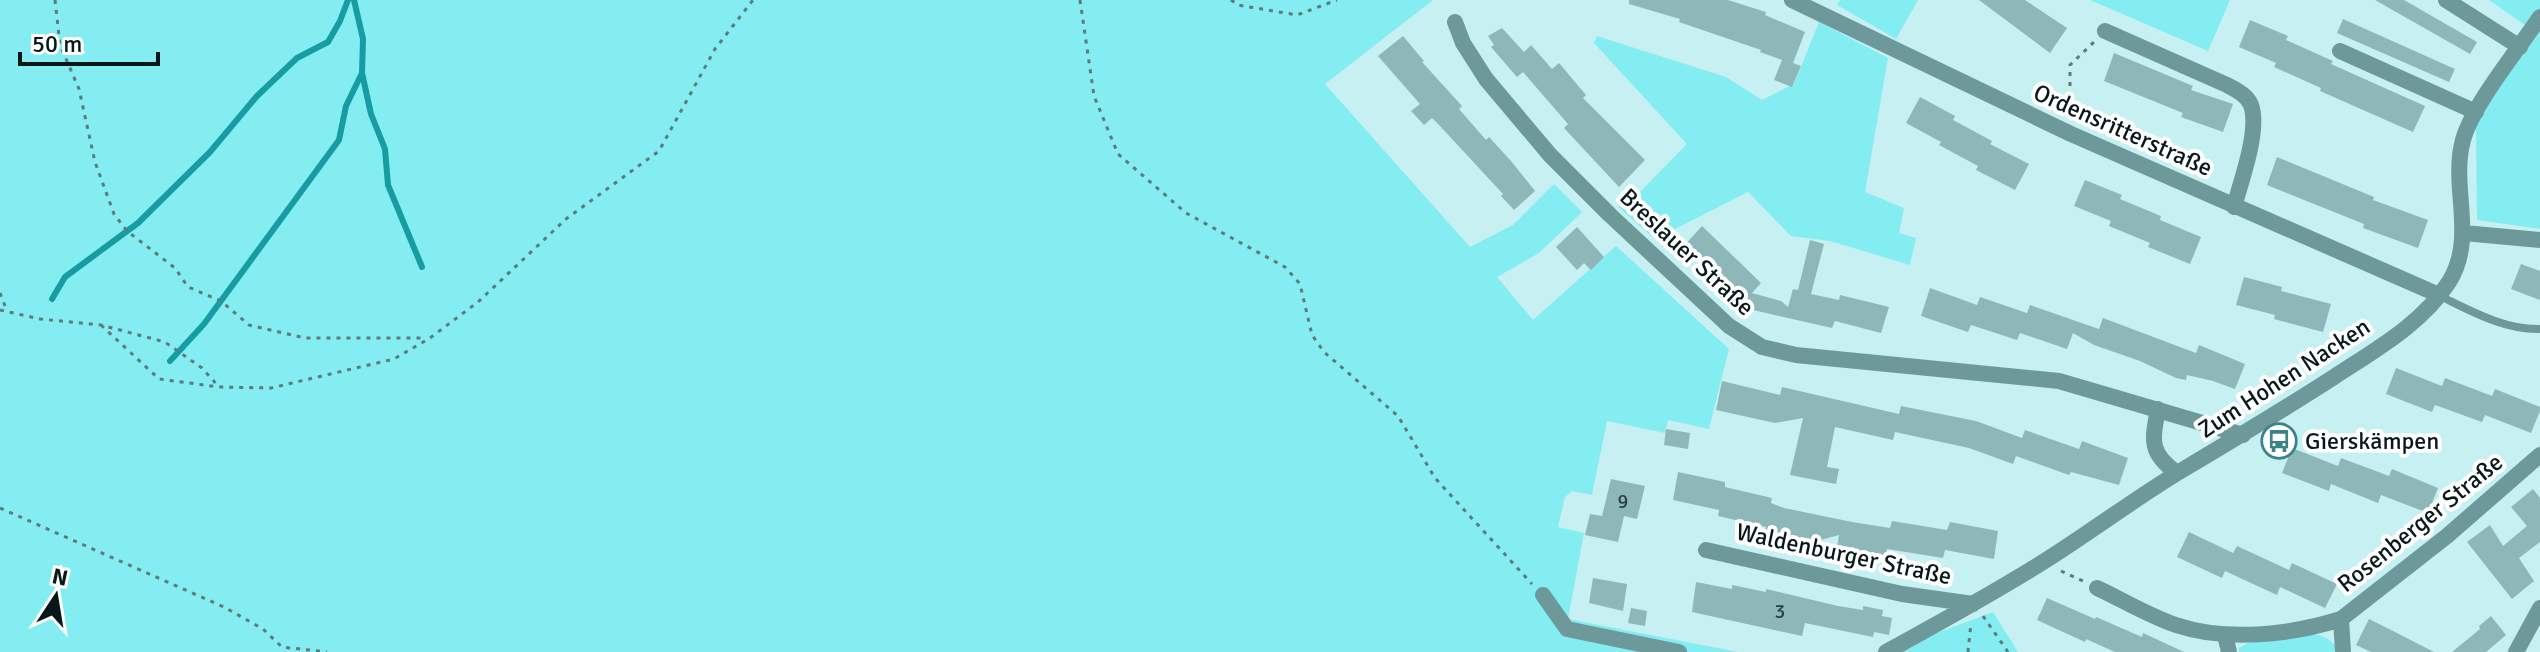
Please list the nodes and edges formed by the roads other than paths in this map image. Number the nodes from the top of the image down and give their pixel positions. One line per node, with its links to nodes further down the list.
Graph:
1 (1792, 0): 9 (street, Ordensritterstraße)
2 (2446, 0): 6 (street)
3 (2540, 17): 6 (street, Zum Hohen Nacken)
4 (1455, 22): 14 (street, Breslauer Straße)
5 (2105, 31): 9 (street)
6 (2520, 47): 8 (street, Zum Hohen Nacken)
7 (2340, 51): 8 (street)
8 (2476, 112): 10 (street, Zum Hohen Nacken)
9 (2234, 207): 12 (street, Ordensritterstraße)
10 (2464, 233): 11 (street); 12 (street, Zum Hohen Nacken)
11 (2540, 240)
12 (2439, 295): 13 (lane); 15 (street, Zum Hohen Nacken)
13 (2540, 329)
14 (2158, 409): 15 (street, Breslauer Straße); 17 (street)
15 (2243, 435): 17 (street, Zum Hohen Nacken)
16 (2540, 455): 23 (street, Rosenberger Straße)
17 (2177, 473): 21 (street, Zum Hohen Nacken)
18 (1706, 550): 21 (street, Waldenburger Straße)
19 (2097, 588): 24 (street, Rosenberger Straße)
20 (1543, 595): 25 (street)
21 (1973, 604): 26 (street, Zum Hohen Nacken)
22 (2540, 608): 29 (street)
23 (2341, 619): 24 (street, Rosenberger Straße); 28 (street)
24 (2225, 635): 27 (street)
25 (1679, 652)
26 (1886, 652)
27 (2229, 652)
28 (2343, 652)
29 (2516, 652)

